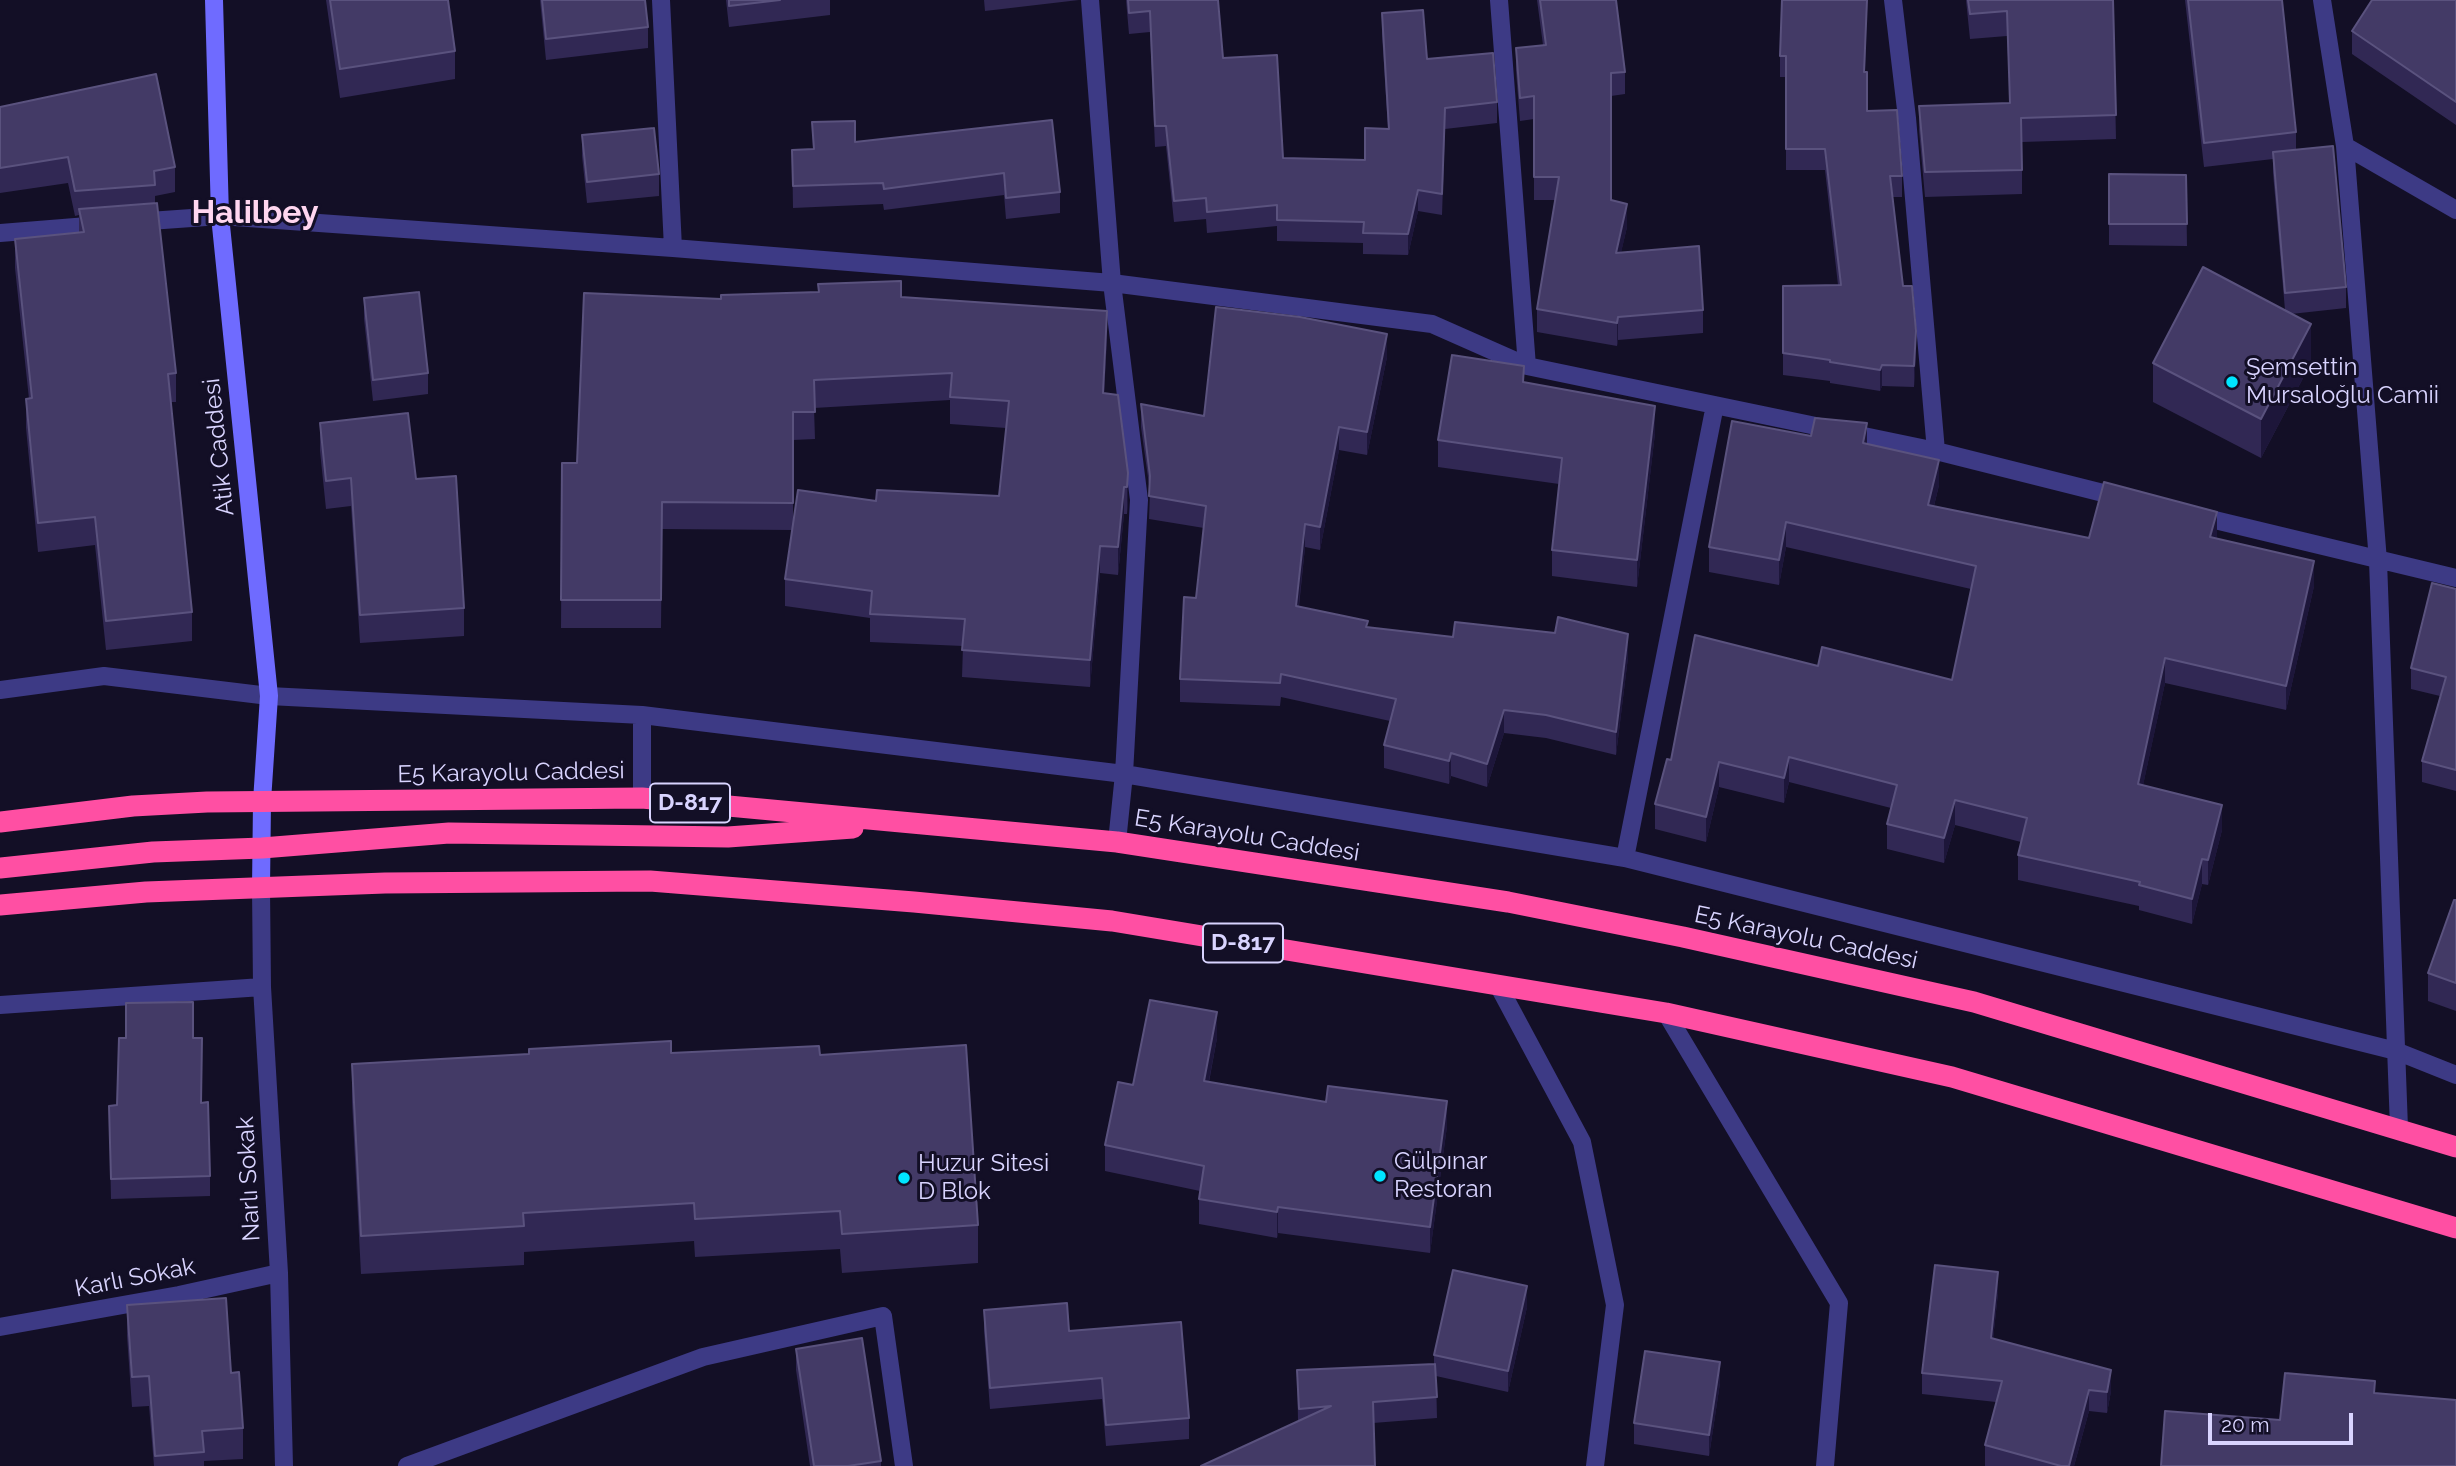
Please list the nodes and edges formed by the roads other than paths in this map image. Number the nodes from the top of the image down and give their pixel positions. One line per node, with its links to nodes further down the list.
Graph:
1 (214, 0): 9 (street, Atik Caddesi)
2 (661, 0): 11 (street)
3 (1090, 0): 12 (street)
4 (1499, 0): 13 (street)
5 (1893, 0): 15 (street)
6 (2322, 0): 7 (street)
7 (2345, 146): 8 (street); 18 (street)
8 (2456, 210)
9 (220, 216): 10 (street); 11 (street); 21 (street, Atik Caddesi)
10 (0, 233)
11 (673, 248): 12 (street)
12 (1112, 282): 13 (street); 23 (street)
13 (1527, 366): 14 (street)
14 (1716, 405): 15 (street); 30 (street)
15 (1936, 451): 16 (street)
16 (2138, 501)
17 (2178, 512): 18 (street)
18 (2378, 561): 19 (street); 38 (street)
19 (2456, 578)
20 (0, 690): 21 (street)
21 (269, 696): 22 (street); 25 (street, Atik Caddesi)
22 (642, 715): 23 (street); 24 (street)
23 (1124, 774): 28 (street); 30 (street)
24 (642, 798): 25 (highway, E5 Karayolu Caddesi / D-817); 27 (highway, E5 Karayolu Caddesi / D-817)
25 (262, 801): 26 (highway, E5 Karayolu Caddesi / D-817); 29 (street, Atik Caddesi)
26 (0, 822)
27 (913, 824): 28 (highway, E5 Karayolu Caddesi / D-817); 29 (highway)
28 (1117, 842): 40 (highway, E5 Karayolu Caddesi / D-817)
29 (262, 848): 31 (highway); 32 (street, Atik Caddesi)
30 (1625, 858): 38 (street)
31 (0, 868)
32 (261, 888): 33 (highway, D-817); 34 (highway, D-817); 35 (street, Narlı Sokak)
33 (0, 905)
34 (1498, 985): 37 (highway, D-817); 48 (street)
35 (262, 987): 36 (street); 43 (street, Narlı Sokak)
36 (0, 1005)
37 (1665, 1013): 42 (highway, D-817); 49 (street)
38 (2396, 1051): 39 (street); 40 (street)
39 (2456, 1075)
40 (2399, 1128): 41 (highway, E5 Karayolu Caddesi / D-817)
41 (2456, 1147)
42 (2456, 1228)
43 (279, 1273): 44 (street, Karlı Sokak); 45 (street, Narlı Sokak)
44 (0, 1327)
45 (284, 1466)
46 (407, 1466): 47 (street)
47 (904, 1466)
48 (1595, 1466)
49 (1825, 1466)

